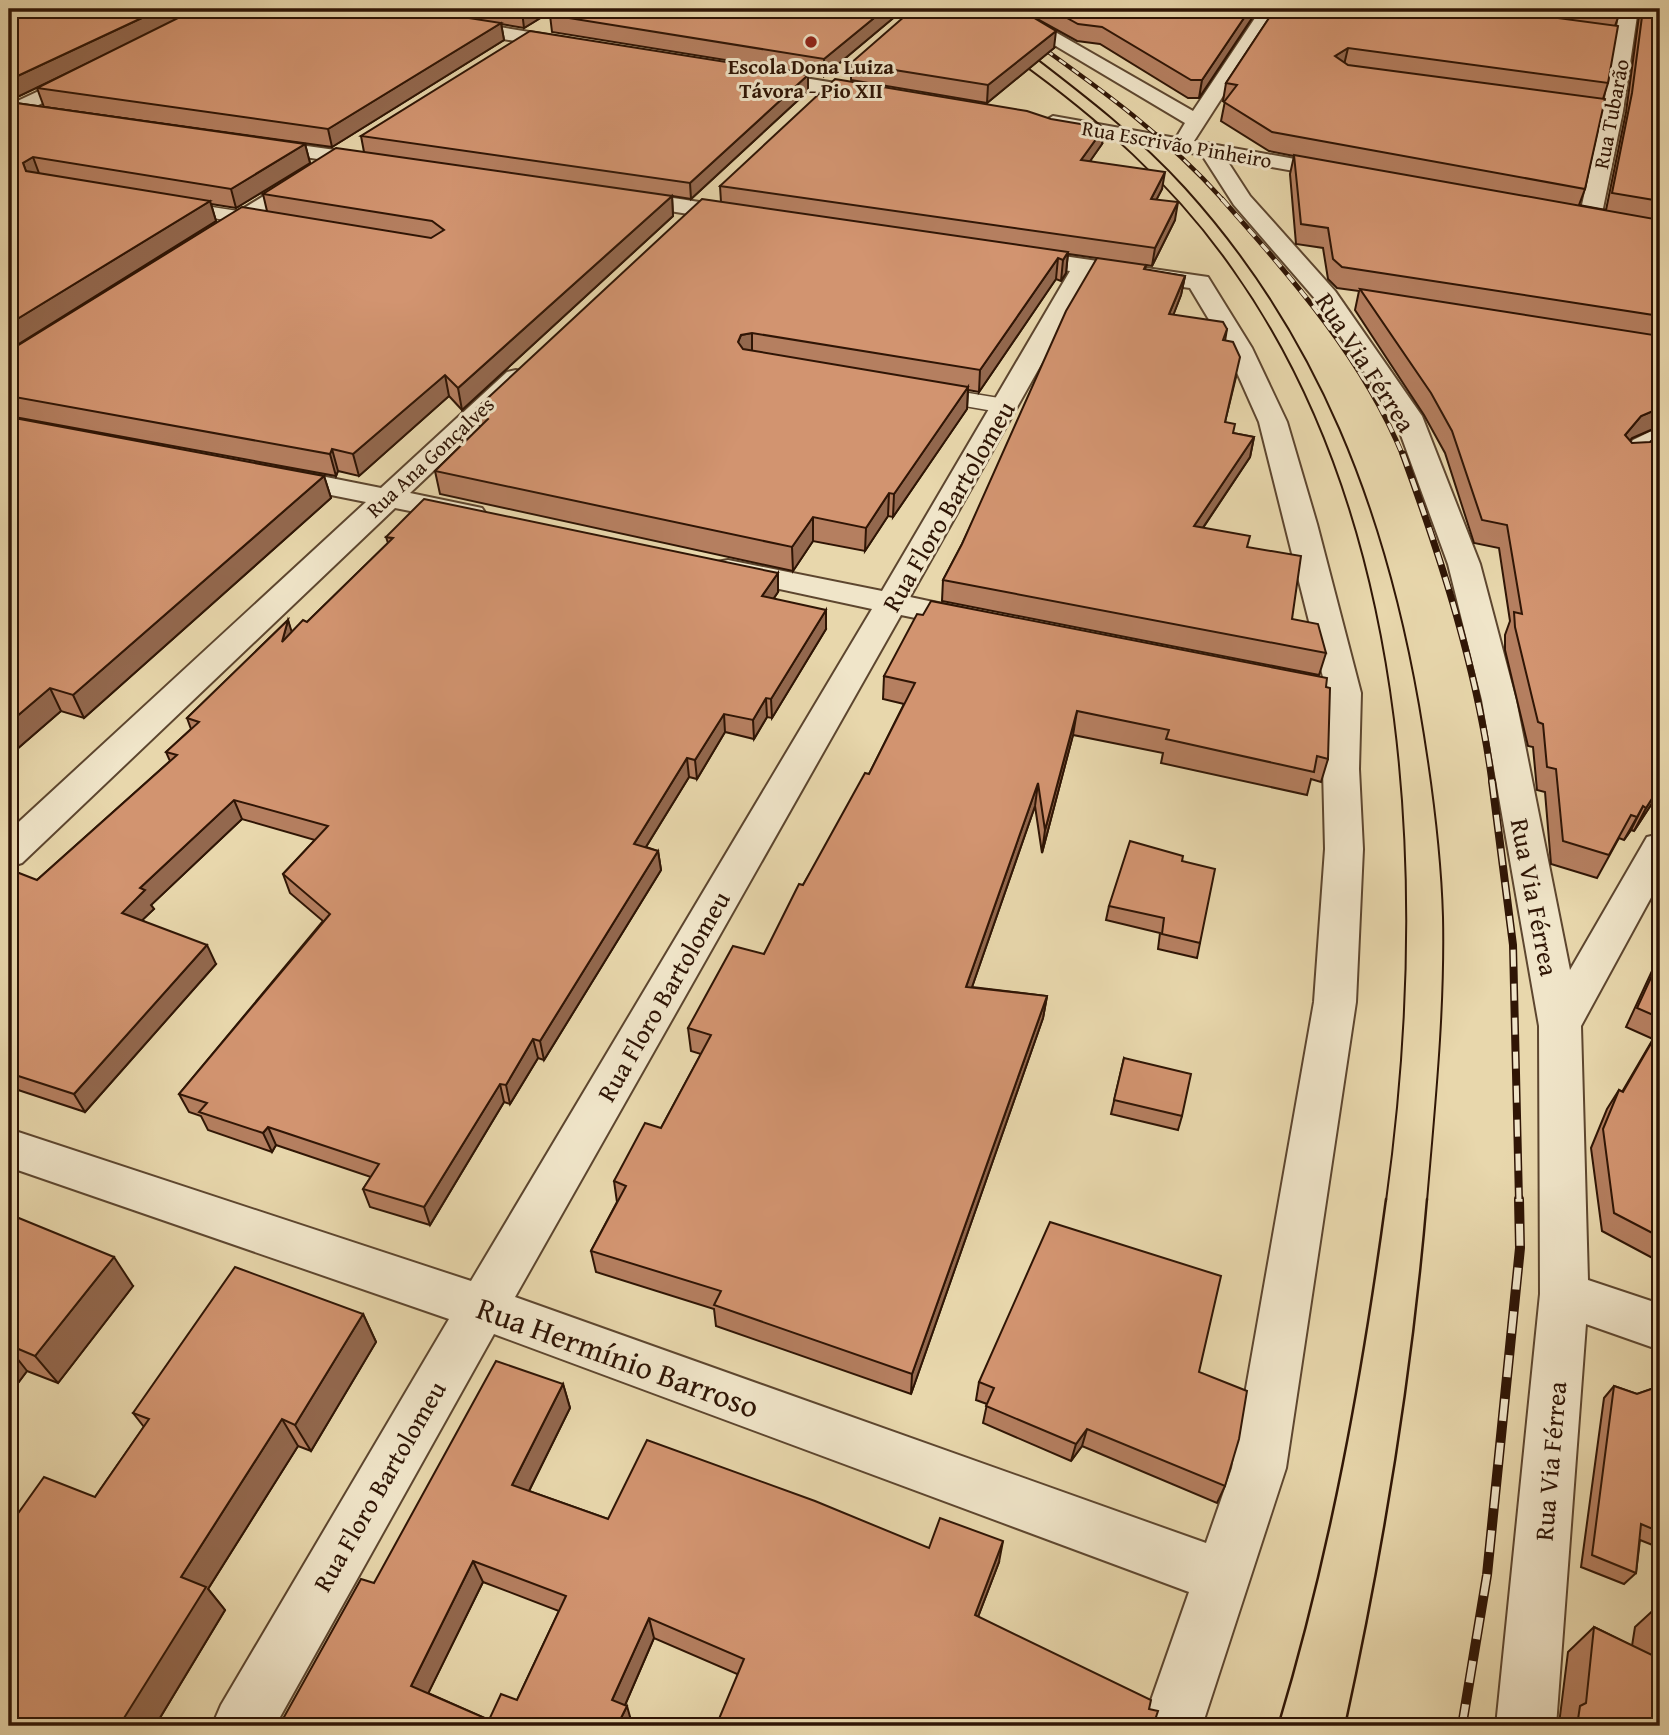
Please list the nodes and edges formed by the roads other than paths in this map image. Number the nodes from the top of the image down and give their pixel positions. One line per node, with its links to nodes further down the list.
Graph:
1 (360, 9): 6 (street)
2 (1003, 9): 19 (street)
3 (1270, 9): 19 (street)
4 (1629, 9): 16 (street, Rua Tubarão)
5 (550, 23): 6 (street)
6 (527, 37): 7 (street); 8 (street)
7 (596, 49)
8 (494, 58)
9 (111, 63): 15 (street)
10 (855, 63): 12 (street)
11 (732, 72): 12 (street)
12 (817, 97): 13 (street)
13 (896, 98)
14 (1532, 100): 16 (street)
15 (10, 111): 17 (street)
16 (1613, 111): 31 (street, Rua Tubarão)
17 (54, 116)
18 (1034, 120): 22 (street, Rua Escrivão Pinheiro)
19 (1197, 122): 22 (street)
20 (371, 135): 24 (street)
21 (229, 141): 24 (street)
22 (1182, 144): 23 (street, Rua Escrivão Pinheiro)
23 (1209, 149): 26 (street, Rua Escrivão Pinheiro); 51 (street, Rua Via Férrea)
24 (337, 156): 25 (street); 30 (street)
25 (404, 166)
26 (1359, 176)
27 (605, 195): 32 (street)
28 (160, 204): 30 (lane)
29 (1563, 214): 31 (street)
30 (241, 217): 34 (lane); 35 (street)
31 (1590, 218): 33 (street)
32 (768, 219)
33 (1614, 223)
34 (292, 226)
35 (194, 246)
36 (989, 252): 37 (street)
37 (1085, 266): 40 (street, Rua Floro Bartolomeu); 56 (street)
38 (538, 357): 44 (street, Rua Ana Gonçalves)
39 (910, 390): 40 (lane)
40 (1005, 406): 47 (street, Rua Floro Bartolomeu)
41 (1660, 434): 42 (lane)
42 (1631, 457)
43 (252, 471): 44 (street)
44 (387, 496): 45 (street); 50 (street, Rua Ana Gonçalves)
45 (496, 520)
46 (701, 563): 47 (street)
47 (892, 604): 48 (street); 54 (street, Rua Floro Bartolomeu)
48 (1002, 625)
49 (1660, 847): 51 (street)
50 (9, 853)
51 (1560, 1026): 53 (street, Rua Via Férrea)
52 (9, 1148): 54 (street, Rua Hermínio Barroso)
53 (1564, 1294): 55 (street); 59 (street, Rua Via Férrea)
54 (481, 1307): 56 (street, Rua Hermínio Barroso); 57 (street, Rua Floro Bartolomeu)
55 (1660, 1327)
56 (1223, 1577): 58 (street)
57 (242, 1726)
58 (1172, 1726)
59 (1526, 1726)

